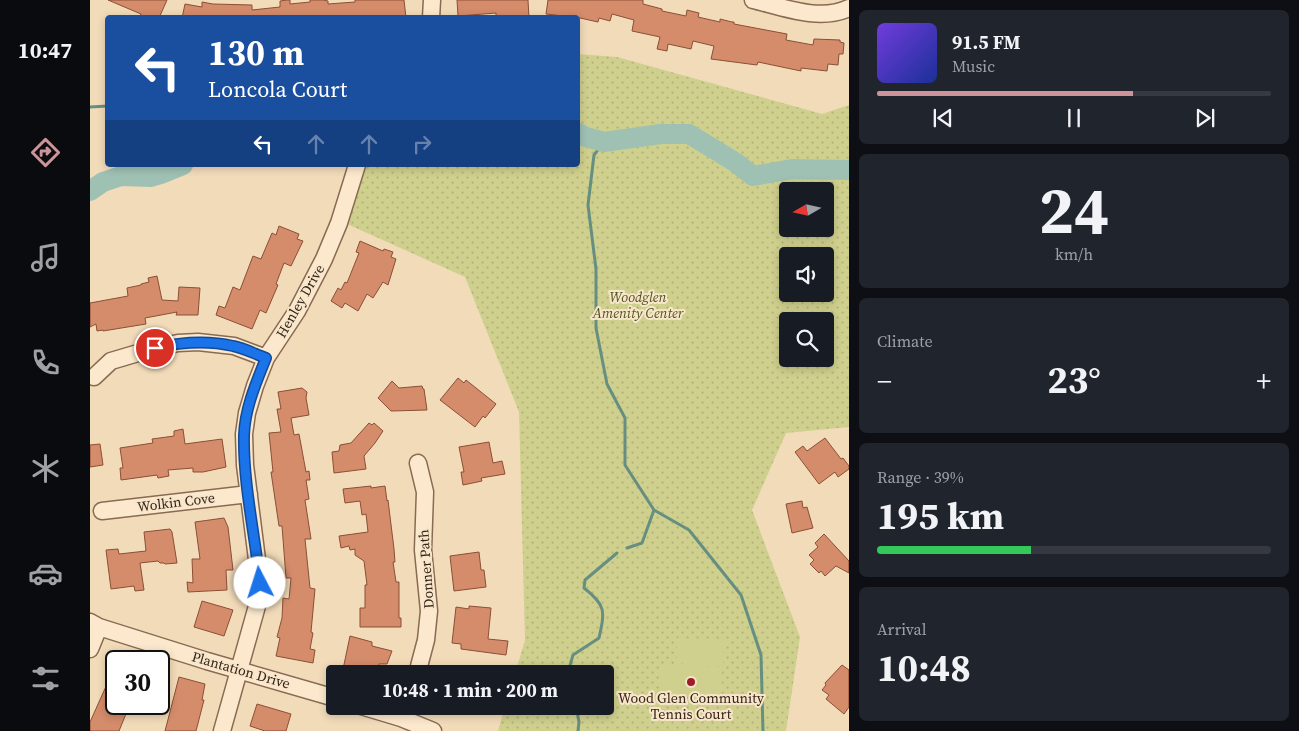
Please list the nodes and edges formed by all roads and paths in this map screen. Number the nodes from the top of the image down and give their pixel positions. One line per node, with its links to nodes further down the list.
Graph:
1 (432, 0): 4 (street)
2 (753, 0): 3 (street)
3 (849, 8)
4 (431, 15)
5 (356, 167): 6 (street, Henley Drive)
6 (266, 358): 7 (street); 9 (street, Henley Drive)
7 (94, 376)
8 (418, 463): 13 (street, Donner Path)
9 (249, 494): 10 (street, Wolkin Cove); 14 (street, Henley Drive)
10 (102, 511)
11 (94, 624): 12 (street); 14 (street, Plantation Drive)
12 (90, 649)
13 (419, 665)
14 (240, 670): 15 (street, Plantation Drive); 17 (street, Henley Drive)
15 (326, 695)
16 (401, 718): 18 (street)
17 (222, 731)
18 (433, 731)

